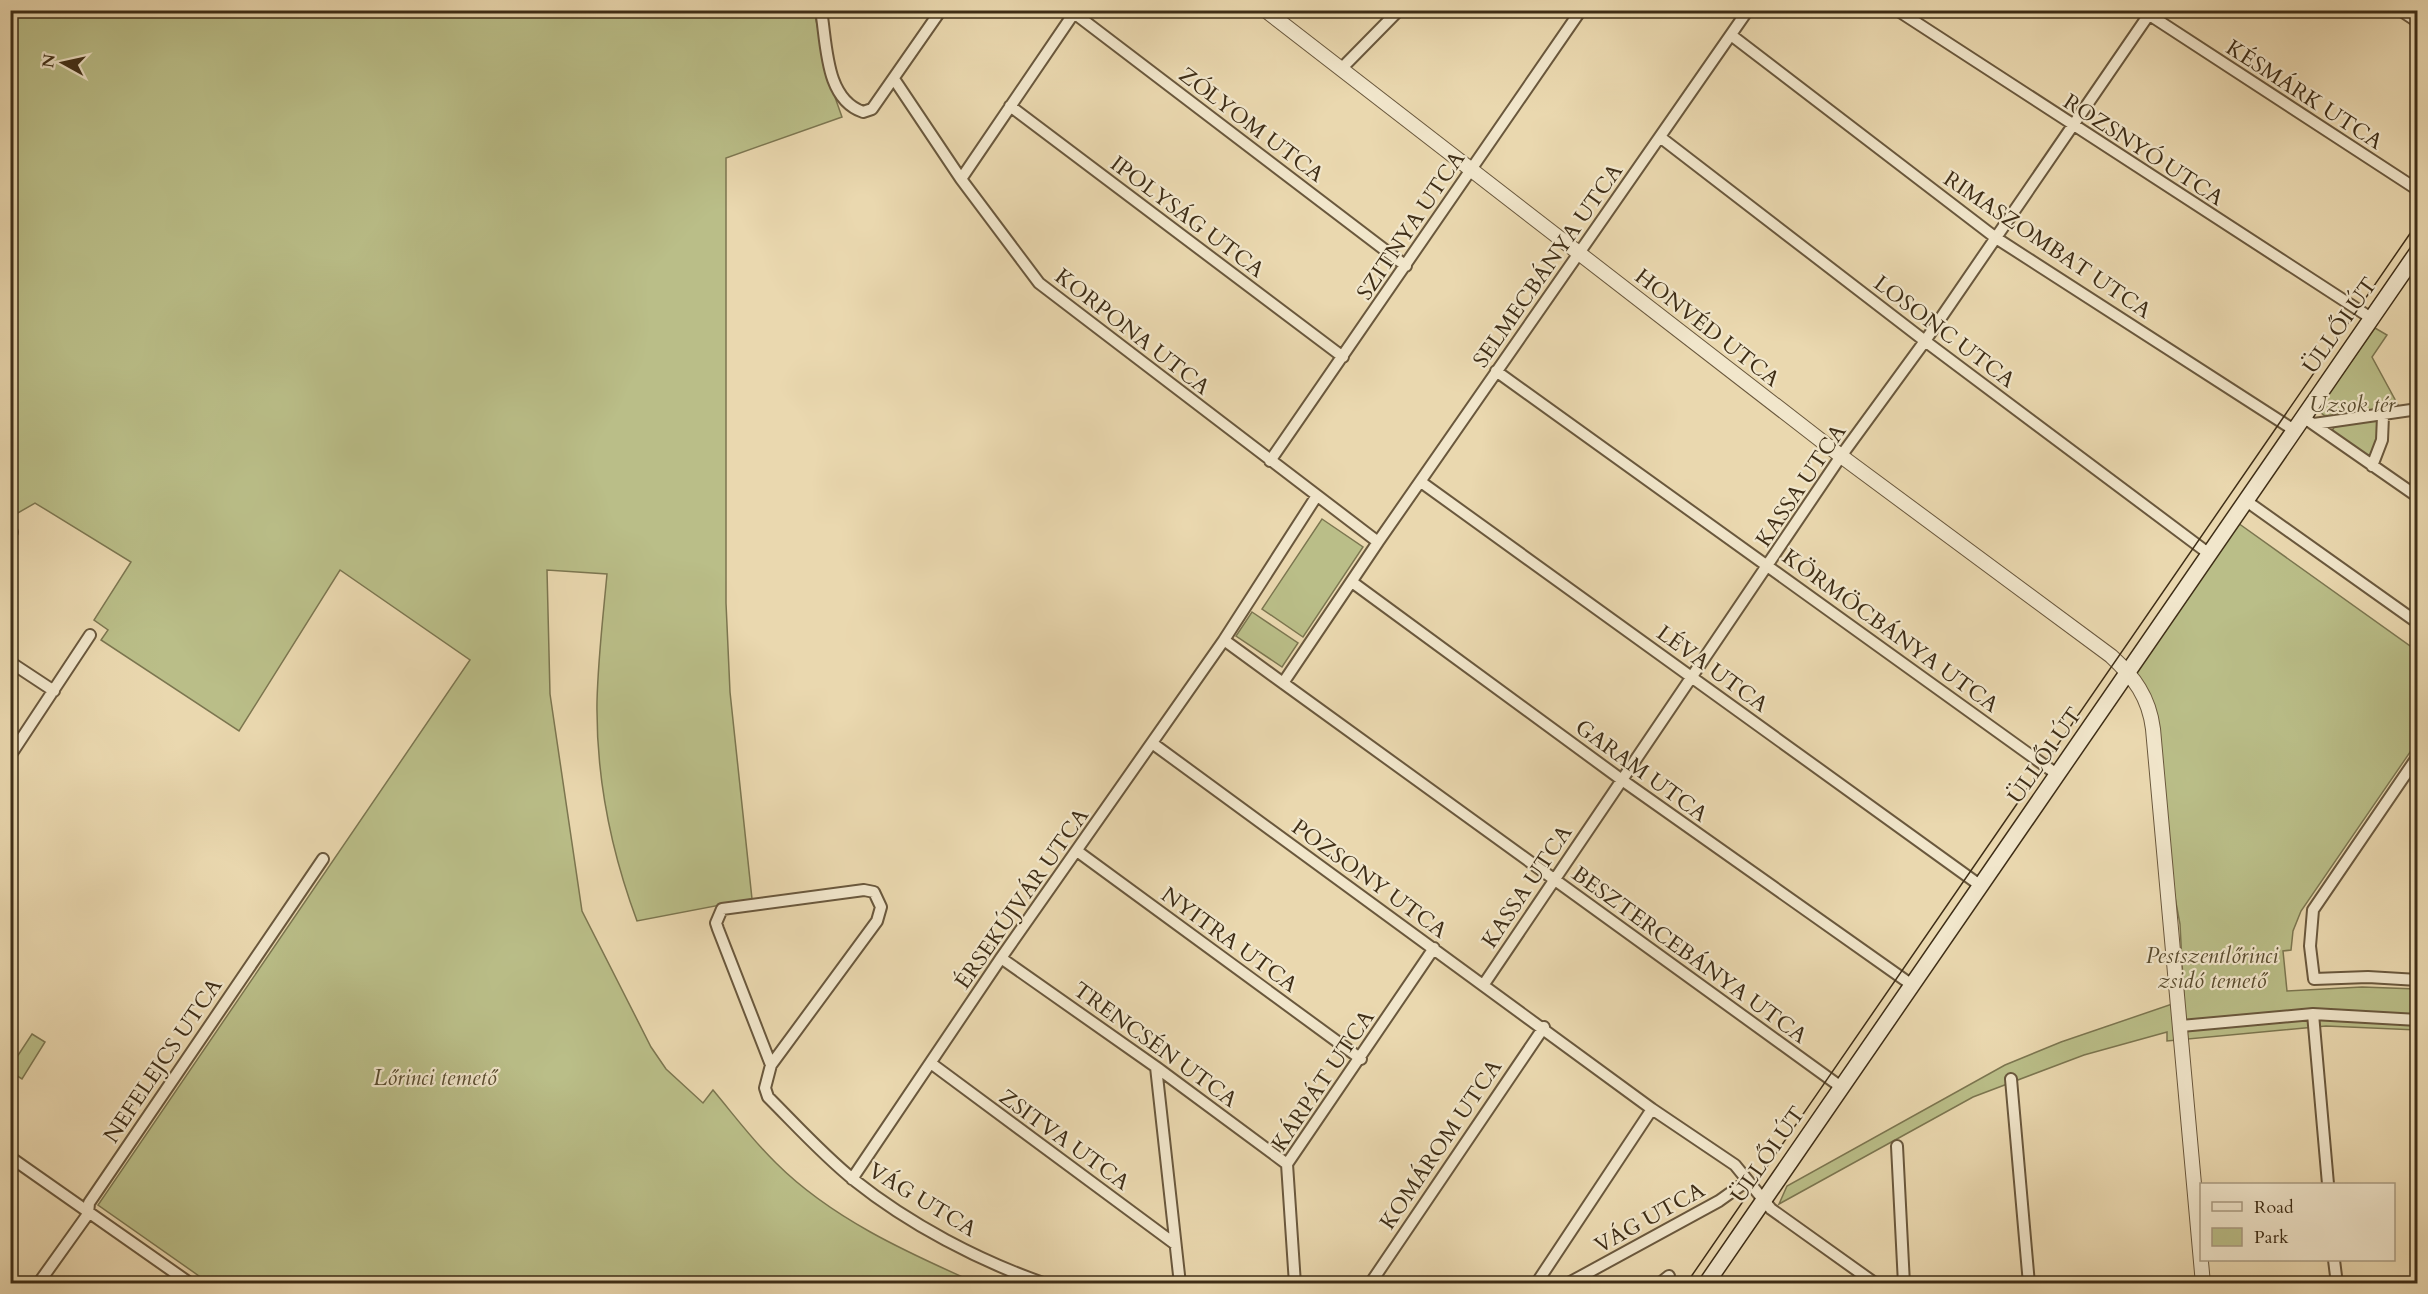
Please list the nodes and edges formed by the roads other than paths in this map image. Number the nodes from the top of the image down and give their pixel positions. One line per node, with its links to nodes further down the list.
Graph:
1 (821, 10): 14 (street)
2 (941, 10): 14 (street)
3 (1265, 10): 13 (street, HONVÉD UTCA)
4 (1399, 10): 13 (street)
5 (1581, 10): 18 (street, SZITNYA UTCA)
6 (1748, 10): 12 (street, SELMECBÁNYA UTCA)
7 (1897, 10): 16 (street, ROZSNYÓ UTCA)
8 (2400, 10): 11 (street)
9 (1075, 12): 15 (street); 24 (street, ZÓLYOM UTCA)
10 (2148, 12): 16 (street, KASSA UTCA); 20 (street, KÉSMÁRK UTCA)
11 (2418, 22)
12 (1731, 35): 17 (street, SELMECBÁNYA UTCA); 21 (street, RIMASZOMBAT UTCA)
13 (1342, 68): 18 (street, HONVÉD UTCA)
14 (894, 79): 19 (street, KORPONA UTCA)
15 (1010, 106): 19 (street); 27 (street, IPOLYSÁG UTCA)
16 (2072, 126): 21 (street, KASSA UTCA); 25 (street, ROZSNYÓ UTCA)
17 (1660, 137): 23 (street, SELMECBÁNYA UTCA); 26 (street, LOSONC UTCA)
18 (1472, 170): 23 (street, HONVÉD UTCA); 24 (street, SZITNYA UTCA)
19 (962, 179): 34 (street, KORPONA UTCA)
20 (2418, 190)
21 (1996, 238): 26 (street, KASSA UTCA); 32 (street, RIMASZOMBAT UTCA)
22 (2418, 251): 25 (main road, ÜLLŐI ÚT)
23 (1579, 254): 28 (street, SELMECBÁNYA UTCA); 33 (street, HONVÉD UTCA)
24 (1406, 266): 27 (street, SZITNYA UTCA)
25 (2371, 318): 31 (main road, ÜLLŐI ÚT)
26 (1925, 341): 33 (street, KASSA UTCA); 41 (street, LOSONC UTCA)
27 (1343, 357): 34 (street, SZITNYA UTCA)
28 (1497, 371): 36 (street, SELMECBÁNYA UTCA); 42 (street, KÖRMÖCBÁNYA UTCA)
29 (2418, 409): 30 (street)
30 (2383, 416): 31 (street); 35 (street)
31 (2308, 421): 32 (main road, ÜLLŐI ÚT); 35 (street)
32 (2294, 430): 39 (main road, ÜLLŐI ÚT)
33 (1841, 456): 42 (street, KASSA UTCA); 48 (street, HONVÉD UTCA)
34 (1270, 461): 37 (street, KORPONA UTCA)
35 (2372, 466): 38 (street)
36 (1421, 482): 40 (street, SELMECBÁNYA UTCA); 49 (street, LÉVA UTCA)
37 (1316, 497): 40 (street, KORPONA UTCA); 46 (street, ÉRSEKÚJVÁR UTCA)
38 (2418, 497)
39 (2245, 500): 41 (main road, ÜLLŐI ÚT); 44 (street)
40 (1378, 542): 43 (street, SELMECBÁNYA UTCA)
41 (2208, 553): 48 (main road, ÜLLŐI ÚT)
42 (1768, 566): 49 (street, KASSA UTCA); 55 (street, KÖRMÖCBÁNYA UTCA)
43 (1352, 582): 50 (street, SELMECBÁNYA UTCA); 56 (street, GARAM UTCA)
44 (2418, 623)
45 (90, 635): 51 (street)
46 (1224, 640): 50 (street, BESZTERCEBÁNYA UTCA); 52 (street, ÉRSEKÚJVÁR UTCA)
47 (10, 662): 51 (street)
48 (2129, 671): 55 (main road, ÜLLŐI ÚT); 68 (street)
49 (1692, 677): 56 (street, KASSA UTCA); 60 (street, LÉVA UTCA)
50 (1283, 683): 59 (street, BESZTERCEBÁNYA UTCA)
51 (54, 691): 53 (street)
52 (1152, 743): 57 (street, ÉRSEKÚJVÁR UTCA); 61 (street, POZSONY UTCA)
53 (10, 756)
54 (2418, 756): 63 (street)
55 (2058, 775): 60 (main road, ÜLLŐI ÚT)
56 (1622, 780): 59 (street, KASSA UTCA); 65 (street, GARAM UTCA)
57 (1077, 851): 62 (street, ÉRSEKÚJVÁR UTCA); 70 (street, NYITRA UTCA)
58 (323, 859): 84 (street, NEFELEJCS UTCA)
59 (1552, 880): 64 (street, KASSA UTCA); 75 (street, BESZTERCEBÁNYA UTCA)
60 (1981, 886): 65 (main road, ÜLLŐI ÚT)
61 (1434, 948): 64 (street, POZSONY UTCA); 70 (street, KÁRPÁT UTCA)
62 (1001, 958): 71 (street, ÉRSEKÚJVÁR UTCA); 73 (street, TRENCSÉN UTCA)
63 (2418, 980)
64 (1484, 984): 69 (street, POZSONY UTCA)
65 (1912, 985): 75 (main road, ÜLLŐI ÚT)
66 (2313, 1014): 67 (street); 68 (street); 82 (street)
67 (2418, 1020)
68 (2181, 1026): 86 (street)
69 (1544, 1027): 76 (street, POZSONY UTCA); 95 (street, KOMÁROM UTCA)
70 (1360, 1059): 79 (street, KÁRPÁT UTCA)
71 (932, 1064): 80 (street, ÉRSEKÚJVÁR UTCA); 85 (street, ZSITVA UTCA)
72 (771, 1065): 72 (street); 80 (street, VÁG UTCA)
73 (1156, 1067): 79 (street, TRENCSÉN UTCA); 85 (street)
74 (2011, 1080): 102 (street)
75 (1841, 1087): 83 (main road, ÜLLŐI ÚT)
76 (1652, 1109): 81 (street, POZSONY UTCA); 96 (street)
77 (1897, 1146): 101 (street)
78 (10, 1157): 84 (street)
79 (1287, 1164): 94 (street, KÁRPÁT UTCA)
80 (852, 1179): 92 (street, VÁG UTCA)
81 (1747, 1181): 83 (street, POZSONY UTCA); 97 (street, VÁG UTCA)
82 (2328, 1183)
83 (1764, 1198): 99 (main road, ÜLLŐI ÚT); 100 (street, POZSONY UTCA)
84 (88, 1214): 90 (street, NEFELEJCS UTCA); 91 (street)
85 (1175, 1244): 93 (street)
86 (2200, 1249)
87 (2201, 1261): 103 (street)
88 (2334, 1261): 104 (street)
89 (1669, 1276): 98 (street)
90 (38, 1284)
91 (191, 1284)
92 (1046, 1284)
93 (1180, 1284)
94 (1294, 1284)
95 (1370, 1284)
96 (1536, 1284)
97 (1568, 1284)
98 (1659, 1284)
99 (1706, 1284)
100 (1876, 1284)
101 (1904, 1284)
102 (2029, 1284)
103 (2203, 1284)
104 (2337, 1284)

